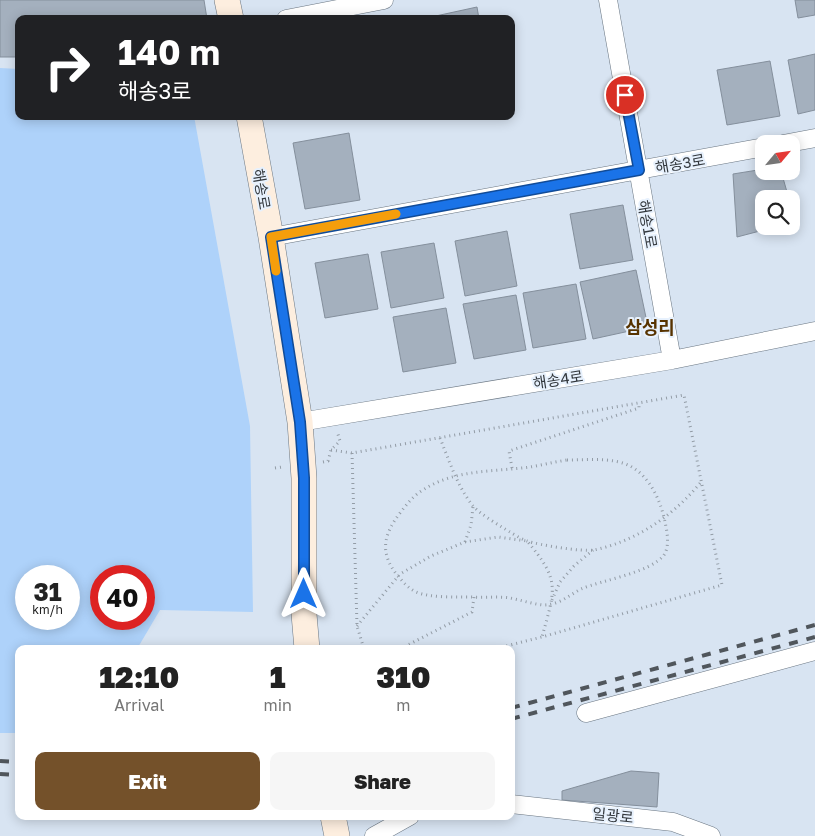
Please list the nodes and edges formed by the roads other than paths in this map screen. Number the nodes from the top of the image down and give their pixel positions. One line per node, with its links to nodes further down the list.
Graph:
1 (227, 0): 4 (street)
2 (384, 0): 5 (street)
3 (608, 0): 10 (street, 해송1로)
4 (230, 15)
5 (307, 15)
6 (250, 120): 11 (street, 해송로)
7 (815, 138): 8 (street)
8 (800, 141)
9 (755, 149): 10 (street, 해송3로)
10 (639, 170): 11 (street, 해송3로); 13 (street, 해송1로)
11 (271, 237): 14 (street, 해송로)
12 (815, 332): 13 (street, 해송4로)
13 (672, 360): 14 (street, 해송4로)
14 (300, 422): 15 (street, 해송로)
15 (307, 645)
16 (815, 651): 17 (street)
17 (586, 713)
18 (515, 804): 23 (street, 일광로)
19 (334, 820): 21 (street)
20 (403, 820): 22 (street)
21 (337, 836)
22 (374, 836)
23 (712, 836)

